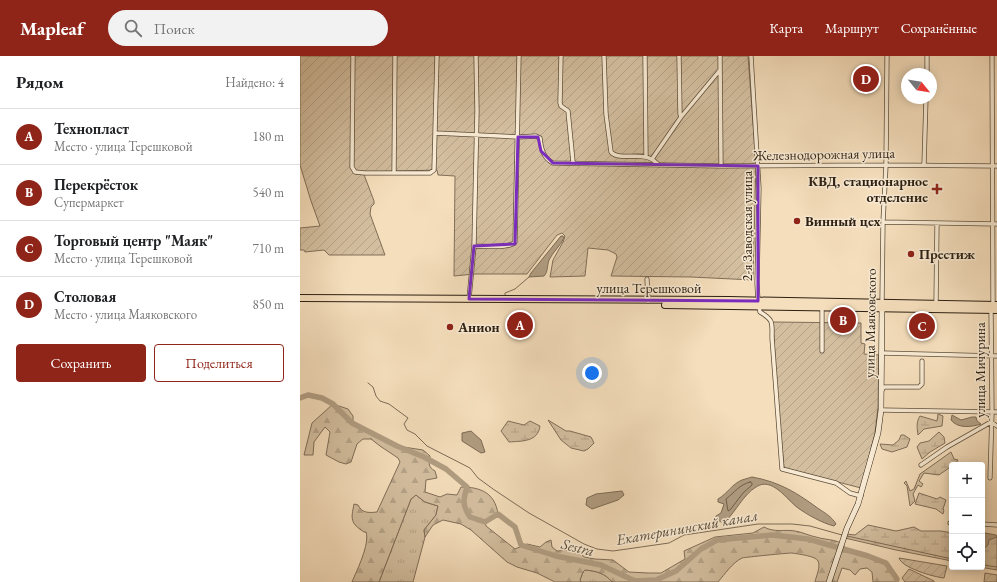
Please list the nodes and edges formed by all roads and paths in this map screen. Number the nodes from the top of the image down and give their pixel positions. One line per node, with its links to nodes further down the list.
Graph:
1 (353, 56): 31 (street)
2 (394, 56): 31 (street)
3 (437, 56): 19 (street)
4 (476, 56): 20 (street)
5 (519, 56): 21 (street)
6 (561, 56): 24 (street)
7 (604, 56): 22 (street)
8 (645, 56): 22 (street)
9 (679, 56): 18 (street)
10 (720, 56): 16 (street)
11 (751, 56): 29 (street, 2-я Заводская улица)
12 (887, 56): 26 (street, улица Маяковского)
13 (927, 56): 15 (street)
14 (992, 56): 30 (street, улица Мичурина)
15 (927, 68)
16 (720, 70): 18 (street); 28 (street)
17 (926, 104): 27 (street)
18 (681, 117): 23 (street)
19 (435, 133): 20 (street); 31 (street)
20 (476, 134): 21 (street); 35 (street)
21 (518, 137): 24 (street, Железнодорожная улица); 35 (street)
22 (646, 156): 23 (street)
23 (652, 159): 25 (street)
24 (573, 162): 25 (street, Железнодорожная улица)
25 (659, 165): 28 (street, Железнодорожная улица)
26 (886, 165): 27 (street, Железнодорожная улица); 29 (street, Железнодорожная улица); 32 (street, улица Маяковского)
27 (924, 165): 30 (street, Железнодорожная улица)
28 (721, 166): 29 (street, Железнодорожная улица)
29 (758, 166): 41 (street, 2-я Заводская улица)
30 (995, 166): 34 (street, улица Мичурина)
31 (394, 172)
32 (883, 222): 33 (street); 43 (street, улица Маяковского)
33 (937, 224): 34 (street); 42 (street)
34 (995, 224): 44 (street, улица Мичурина)
35 (474, 246): 38 (street)
36 (647, 278): 40 (street)
37 (300, 298): 38 (highway, улица Терешковой)
38 (469, 299): 40 (highway, улица Терешковой)
39 (300, 301): 41 (highway, улица Терешковой)
40 (648, 301): 41 (highway, улица Терешковой)
41 (758, 304): 43 (highway, улица Терешковой); 45 (highway, улица Терешковой); 57 (street)
42 (936, 304): 43 (highway, улица Терешковой); 44 (highway, улица Терешковой)
43 (882, 306): 44 (highway, улица Терешковой); 45 (highway, улица Терешковой); 47 (street, улица Маяковского)
44 (995, 307): 48 (street, улица Мичурина)
45 (822, 308): 46 (street)
46 (822, 352)
47 (882, 353): 48 (street); 50 (street, улица Маяковского)
48 (995, 356): 51 (street, улица Мичурина)
49 (922, 361): 50 (street)
50 (881, 407): 51 (street); 57 (street, улица Маяковского)
51 (992, 412): 52 (street); 53 (street, улица Мичурина)
52 (997, 412)
53 (991, 422): 54 (street); 55 (street); 56 (street, улица Мичурина)
54 (997, 426)
55 (921, 465)
56 (990, 478)
57 (861, 496): 60 (street, улица Маяковского)
58 (985, 524): 59 (street)
59 (997, 525)
60 (829, 582)

